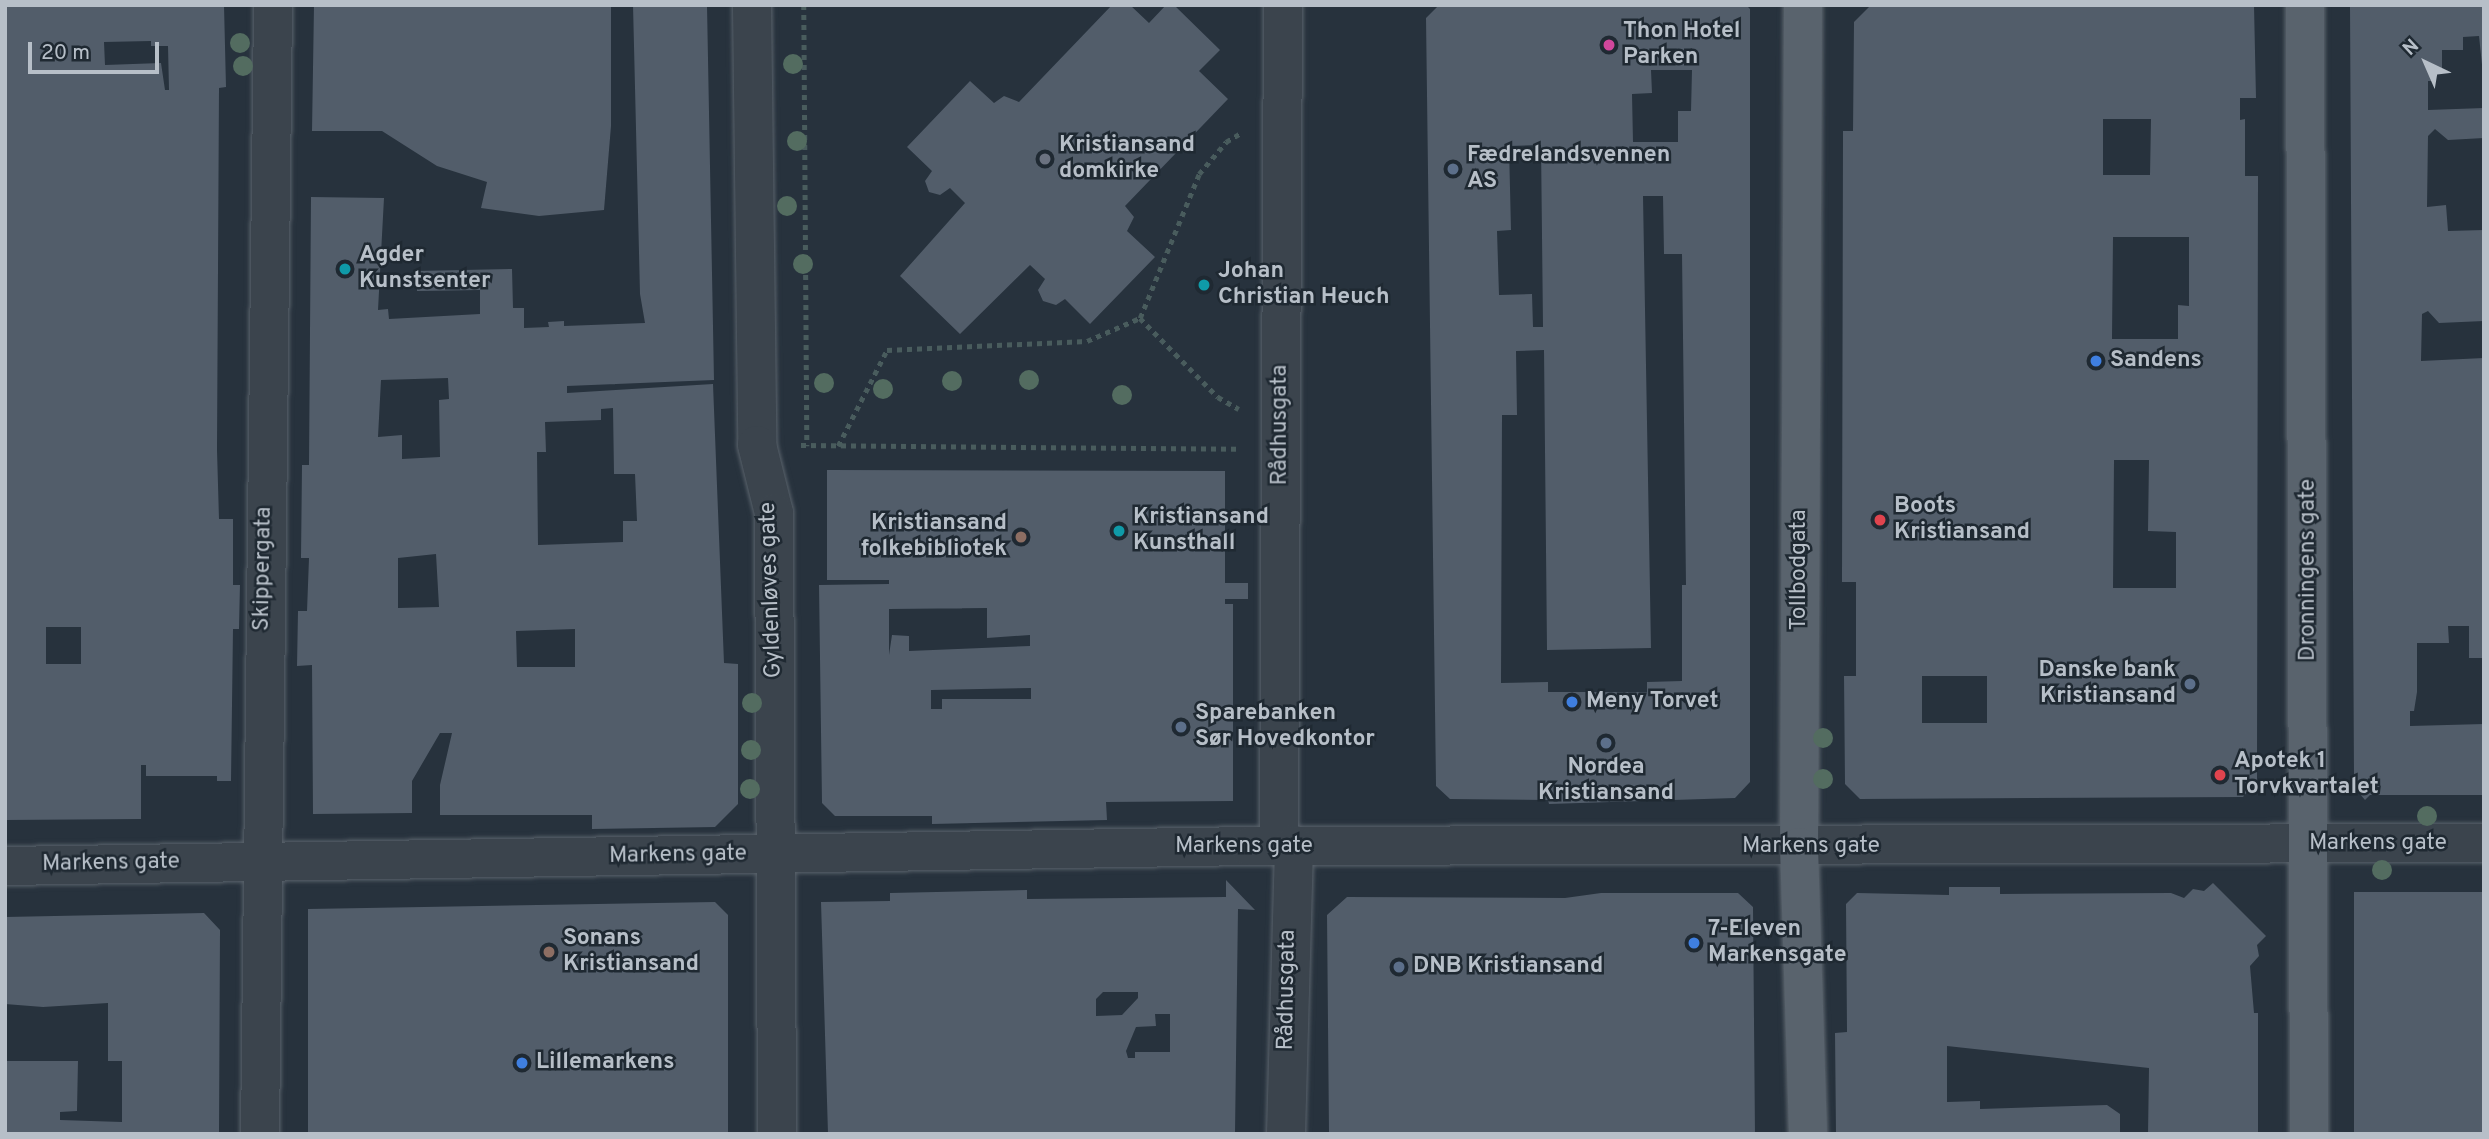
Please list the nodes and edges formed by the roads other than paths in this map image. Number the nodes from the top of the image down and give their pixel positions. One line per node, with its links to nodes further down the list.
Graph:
1 (273, 5): 11 (street, Skippergata)
2 (752, 5): 10 (street, Gyldenløves gate)
3 (1283, 5): 8 (street, Rådhusgata)
4 (1803, 5): 9 (main road, Tollbodgata)
5 (2305, 5): 7 (main road, Dronningens gate)
6 (2484, 843): 7 (street, Markens gate)
7 (2311, 844): 9 (street, Markens gate); 17 (main road, Dronningens gate)
8 (1286, 846): 9 (street, Markens gate); 10 (street, Markens gate); 15 (street, Rådhusgata)
9 (1799, 846): 16 (main road, Tollbodgata)
10 (774, 854): 11 (street, Markens gate); 14 (street, Gyldenløves gate)
11 (264, 862): 12 (street, Markens gate); 13 (street, Skippergata)
12 (5, 866)
13 (260, 1134)
14 (777, 1134)
15 (1286, 1134)
16 (1808, 1134)
17 (2309, 1134)

